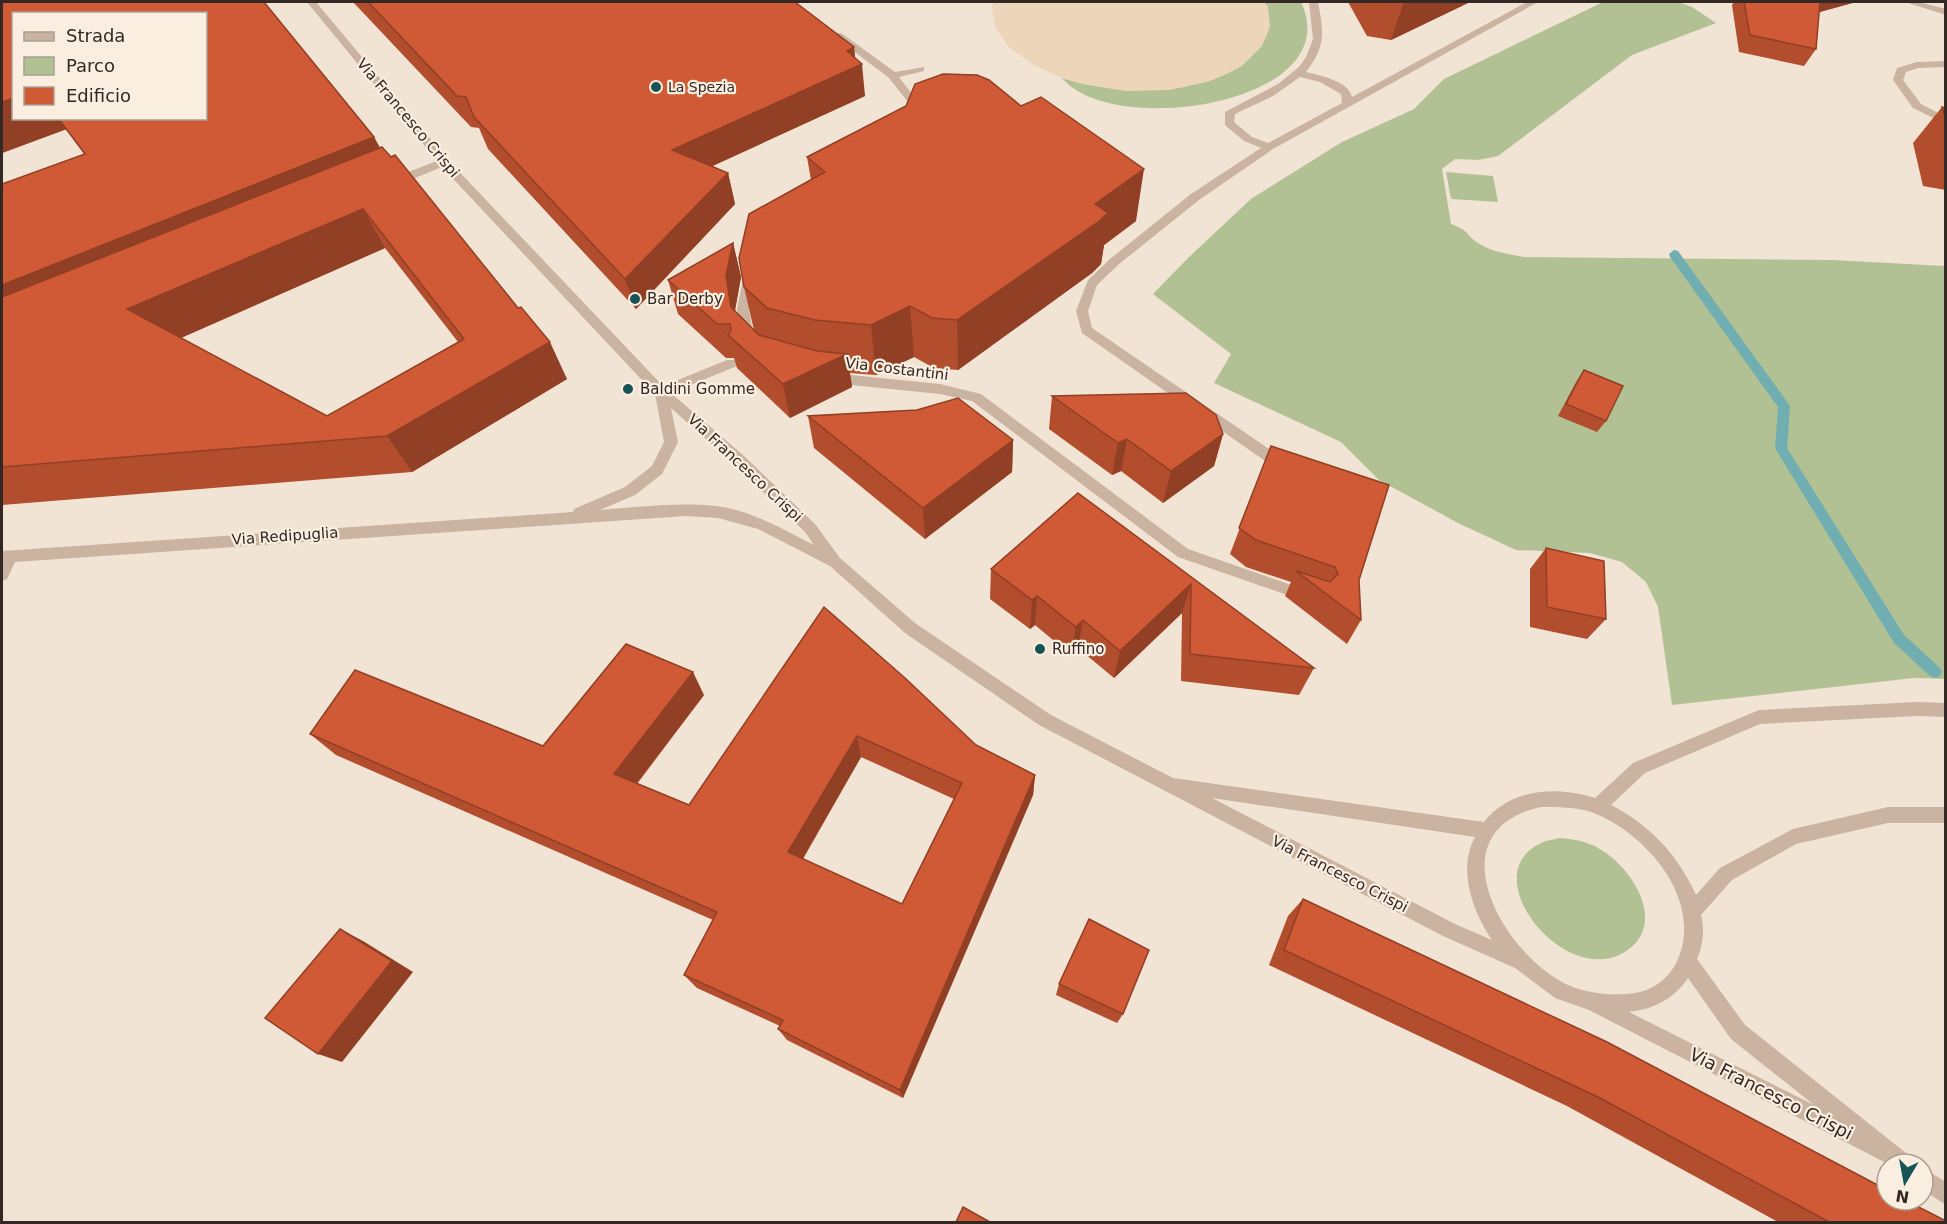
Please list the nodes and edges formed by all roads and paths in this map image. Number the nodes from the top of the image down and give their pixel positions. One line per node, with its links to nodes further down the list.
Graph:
1 (311, 2): 15 (street, Via Francesco Crispi)
2 (1313, 2): 9 (street)
3 (1533, 2): 11 (street)
4 (1910, 2): 5 (street)
5 (1946, 12)
6 (831, 29): 10 (street)
7 (1946, 64): 12 (street)
8 (920, 69): 10 (street)
9 (1299, 74): 11 (street); 14 (street)
10 (892, 76): 13 (street)
11 (1347, 103): 14 (street)
12 (1946, 121)
13 (901, 127)
14 (1269, 147): 22 (street)
15 (444, 162): 16 (street); 21 (street, Via Francesco Crispi)
16 (377, 189)
17 (756, 258): 18 (street)
18 (757, 349)
19 (732, 363): 21 (street)
20 (813, 375): 27 (street, Via Costantini)
21 (661, 392): 23 (street, Via Redipuglia); 25 (street, Via Francesco Crispi)
22 (1293, 467)
23 (569, 517): 24 (street, Via Redipuglia); 25 (street, Via Redipuglia)
24 (6, 557): 26 (street)
25 (835, 562): 29 (street, Via Francesco Crispi)
26 (2, 575)
27 (1316, 599)
28 (1946, 710): 30 (street)
29 (1164, 783): 32 (street, Via Francesco Crispi); 34 (street, Via Francesco Crispi)
30 (1598, 807): 32 (street); 33 (street)
31 (1946, 815): 33 (street)
32 (1485, 830): 34 (street)
33 (1692, 912): 35 (street)
34 (1517, 960): 36 (street)
35 (1688, 962): 36 (street); 38 (street, Via Francesco Crispi)
36 (1587, 1001): 37 (street, Via Francesco Crispi)
37 (1883, 1152)
38 (1888, 1152)

